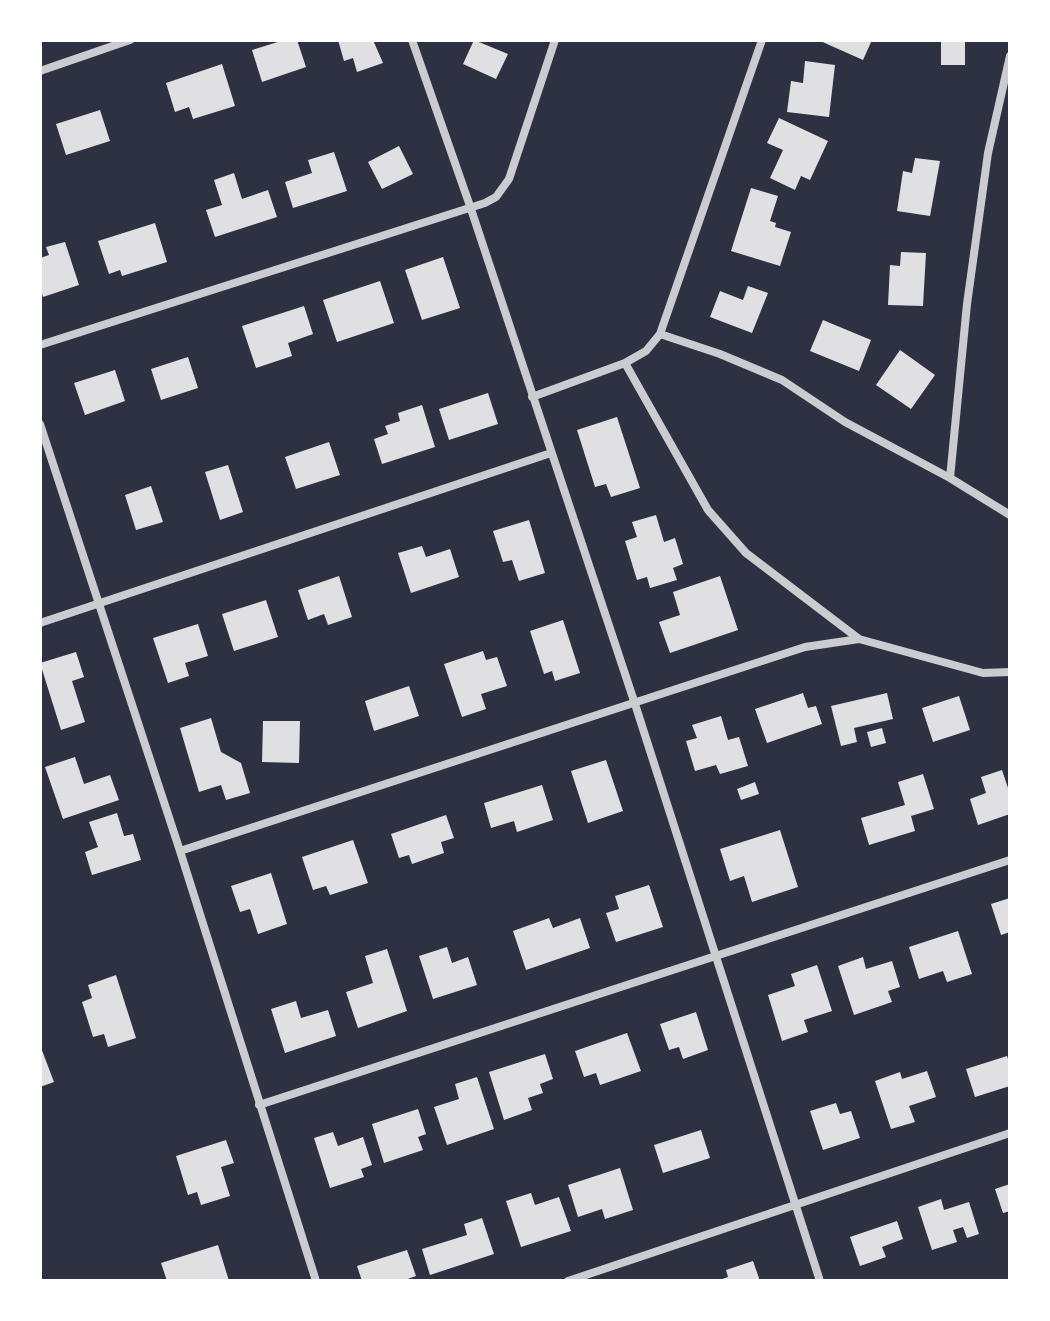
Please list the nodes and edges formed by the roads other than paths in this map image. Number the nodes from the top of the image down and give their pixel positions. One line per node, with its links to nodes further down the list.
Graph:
1 (130, 40): 6 (street)
2 (412, 40): 7 (street)
3 (555, 40): 7 (street)
4 (762, 40): 8 (street)
5 (1010, 56): 14 (street)
6 (40, 71)
7 (470, 206): 9 (street); 11 (street)
8 (660, 334): 10 (street); 14 (street)
9 (40, 345)
10 (625, 363): 11 (street); 18 (street)
11 (532, 397): 13 (street)
12 (40, 424): 16 (street)
13 (551, 453): 16 (street); 20 (street)
14 (950, 478): 15 (street)
15 (1010, 515)
16 (99, 603): 17 (street); 21 (street)
17 (40, 623)
18 (859, 639): 19 (street); 20 (street)
19 (1010, 672)
20 (635, 704): 21 (street); 23 (street)
21 (180, 851): 24 (street)
22 (1010, 860): 23 (street)
23 (714, 955): 24 (street); 26 (street)
24 (259, 1105): 27 (street)
25 (1010, 1133): 26 (street)
26 (795, 1203): 28 (street); 29 (street)
27 (316, 1281)
28 (568, 1281)
29 (820, 1281)

